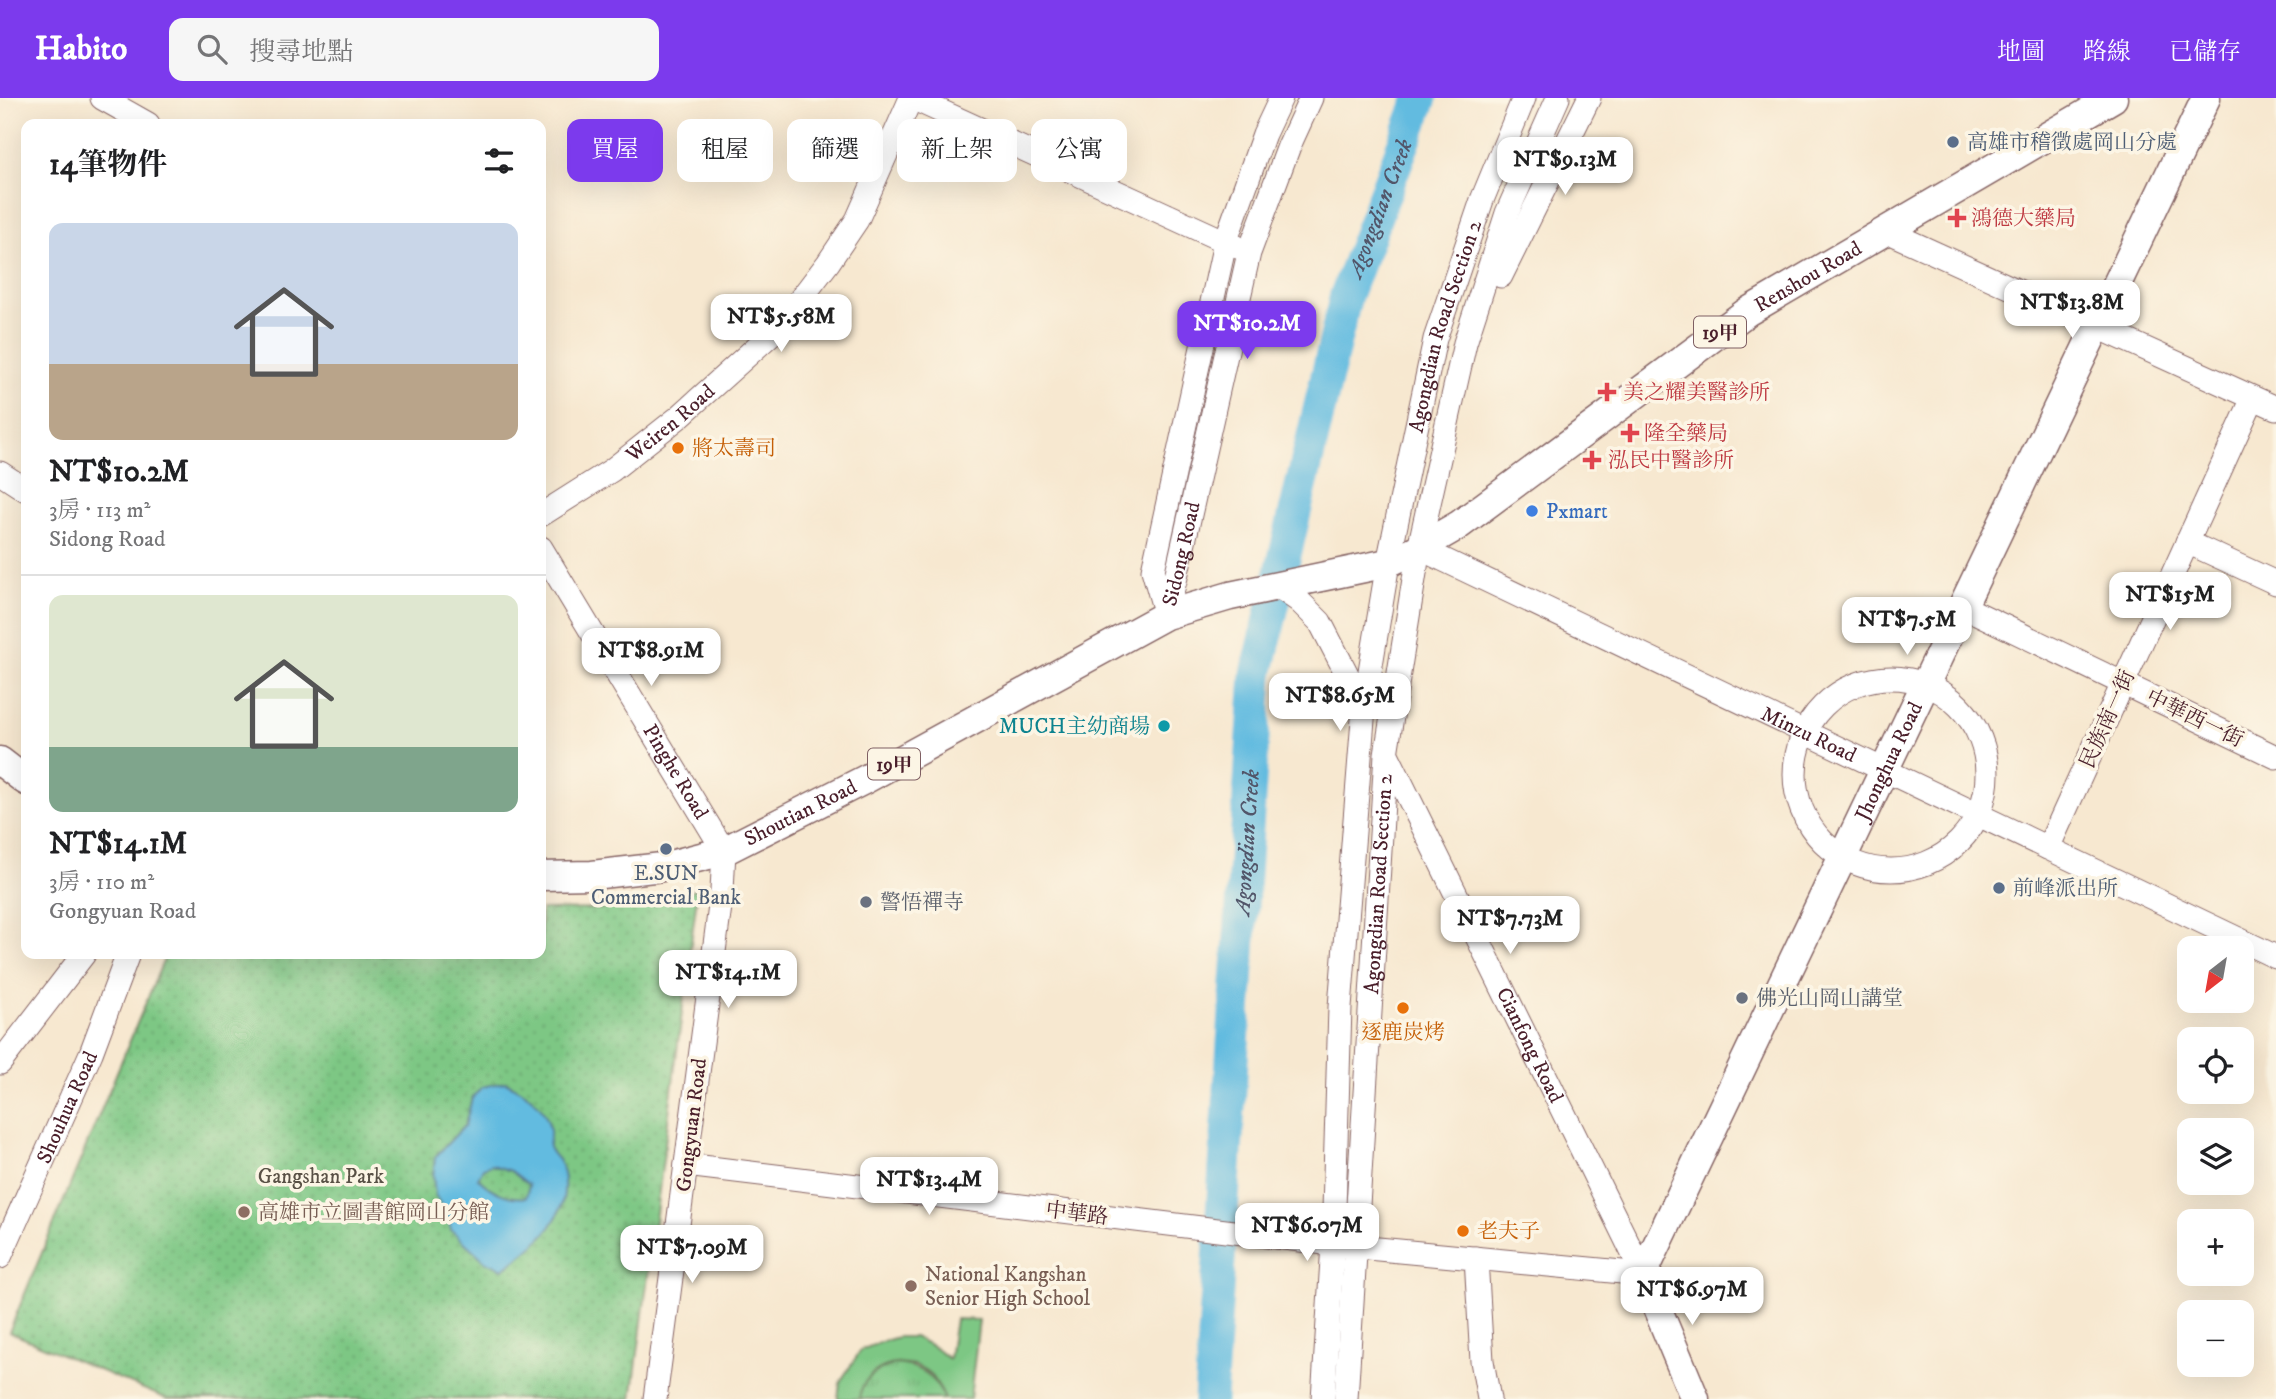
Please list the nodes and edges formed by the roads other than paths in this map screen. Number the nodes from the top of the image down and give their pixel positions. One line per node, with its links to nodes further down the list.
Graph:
1 (102, 98): 10 (street)
2 (912, 98): 12 (street); 20 (street, Weiren Road)
3 (1281, 98): 12 (street, Sidong Road)
4 (1311, 98): 13 (street, Sidong Road)
5 (1524, 98): 24 (street, Agongdian Road Section 2)
6 (1558, 98): 22 (street, Agongdian Road Section 2)
7 (1589, 98): 14 (street)
8 (2113, 98): 11 (main road, Renshou Road / 19甲)
9 (2206, 98): 15 (main road, Jhonghua Road)
10 (139, 119)
11 (1886, 232): 15 (street); 22 (main road, Renshou Road / 19甲)
12 (1225, 243): 13 (street); 28 (street, Sidong Road)
13 (1249, 253): 28 (street, Sidong Road)
14 (1501, 276)
15 (2096, 327): 16 (street); 27 (main road, Jhonghua Road)
16 (2253, 398): 17 (street); 21 (street, 民族南一街)
17 (2276, 408)
18 (0, 473): 19 (street)
19 (21, 487)
20 (546, 512)
21 (2187, 542): 25 (street); 29 (street, 民族南一街)
22 (1419, 548): 24 (main road, Renshou Road / 19甲); 32 (street, Minzu Road); 33 (street, Agongdian Road Section 2)
23 (546, 556): 40 (street, Pinghe Road)
24 (1388, 564): 26 (main road, Renshou Road / 19甲); 31 (street, Agongdian Road Section 2)
25 (2276, 583)
26 (1279, 587): 28 (main road, Shoutian Road / 19甲); 31 (street, Cianfong Road)
27 (1962, 606): 29 (street, 中華西一街); 30 (main road, Jhonghua Road)
28 (1166, 615): 40 (main road, Shoutian Road / 19甲)
29 (2123, 683): 34 (street, 中華西一街); 39 (street, 民族南一街)
30 (1925, 684): 32 (street); 36 (main road, Jhonghua Road); 38 (street)
31 (1364, 707): 33 (street, Cianfong Road); 46 (street, Agongdian Road Section 2)
32 (1804, 732): 36 (street, Minzu Road); 41 (street)
33 (1386, 754): 47 (street, Agongdian Road Section 2); 54 (street, Cianfong Road)
34 (2276, 757)
35 (0, 761): 37 (main road)
36 (1884, 770): 38 (street, Minzu Road); 41 (main road, Jhonghua Road)
37 (21, 777)
38 (1978, 815): 39 (street, Minzu Road); 41 (street)
39 (2048, 848): 43 (street, Minzu Road)
40 (724, 850): 42 (main road, Shoutian Road / 19甲); 49 (street, Gongyuan Road)
41 (1842, 857): 54 (main road, Jhonghua Road)
42 (546, 876)
43 (2276, 957)
44 (80, 959): 48 (street)
45 (126, 959): 52 (street, Shouhua Road)
46 (1340, 1007): 47 (street); 50 (street, Agongdian Road Section 2)
47 (1370, 1007): 51 (street, Agongdian Road Section 2)
48 (0, 1063)
49 (686, 1165): 50 (street, 中華路); 55 (street, Gongyuan Road)
50 (1333, 1244): 51 (street); 56 (street, Agongdian Road Section 2)
51 (1357, 1247): 53 (street); 57 (street, Agongdian Road Section 2)
52 (0, 1257)
53 (1476, 1258): 54 (street); 58 (street)
54 (1643, 1274): 59 (main road, Cianfong Road)
55 (654, 1399)
56 (1323, 1399)
57 (1346, 1399)
58 (1489, 1399)
59 (1695, 1399)

